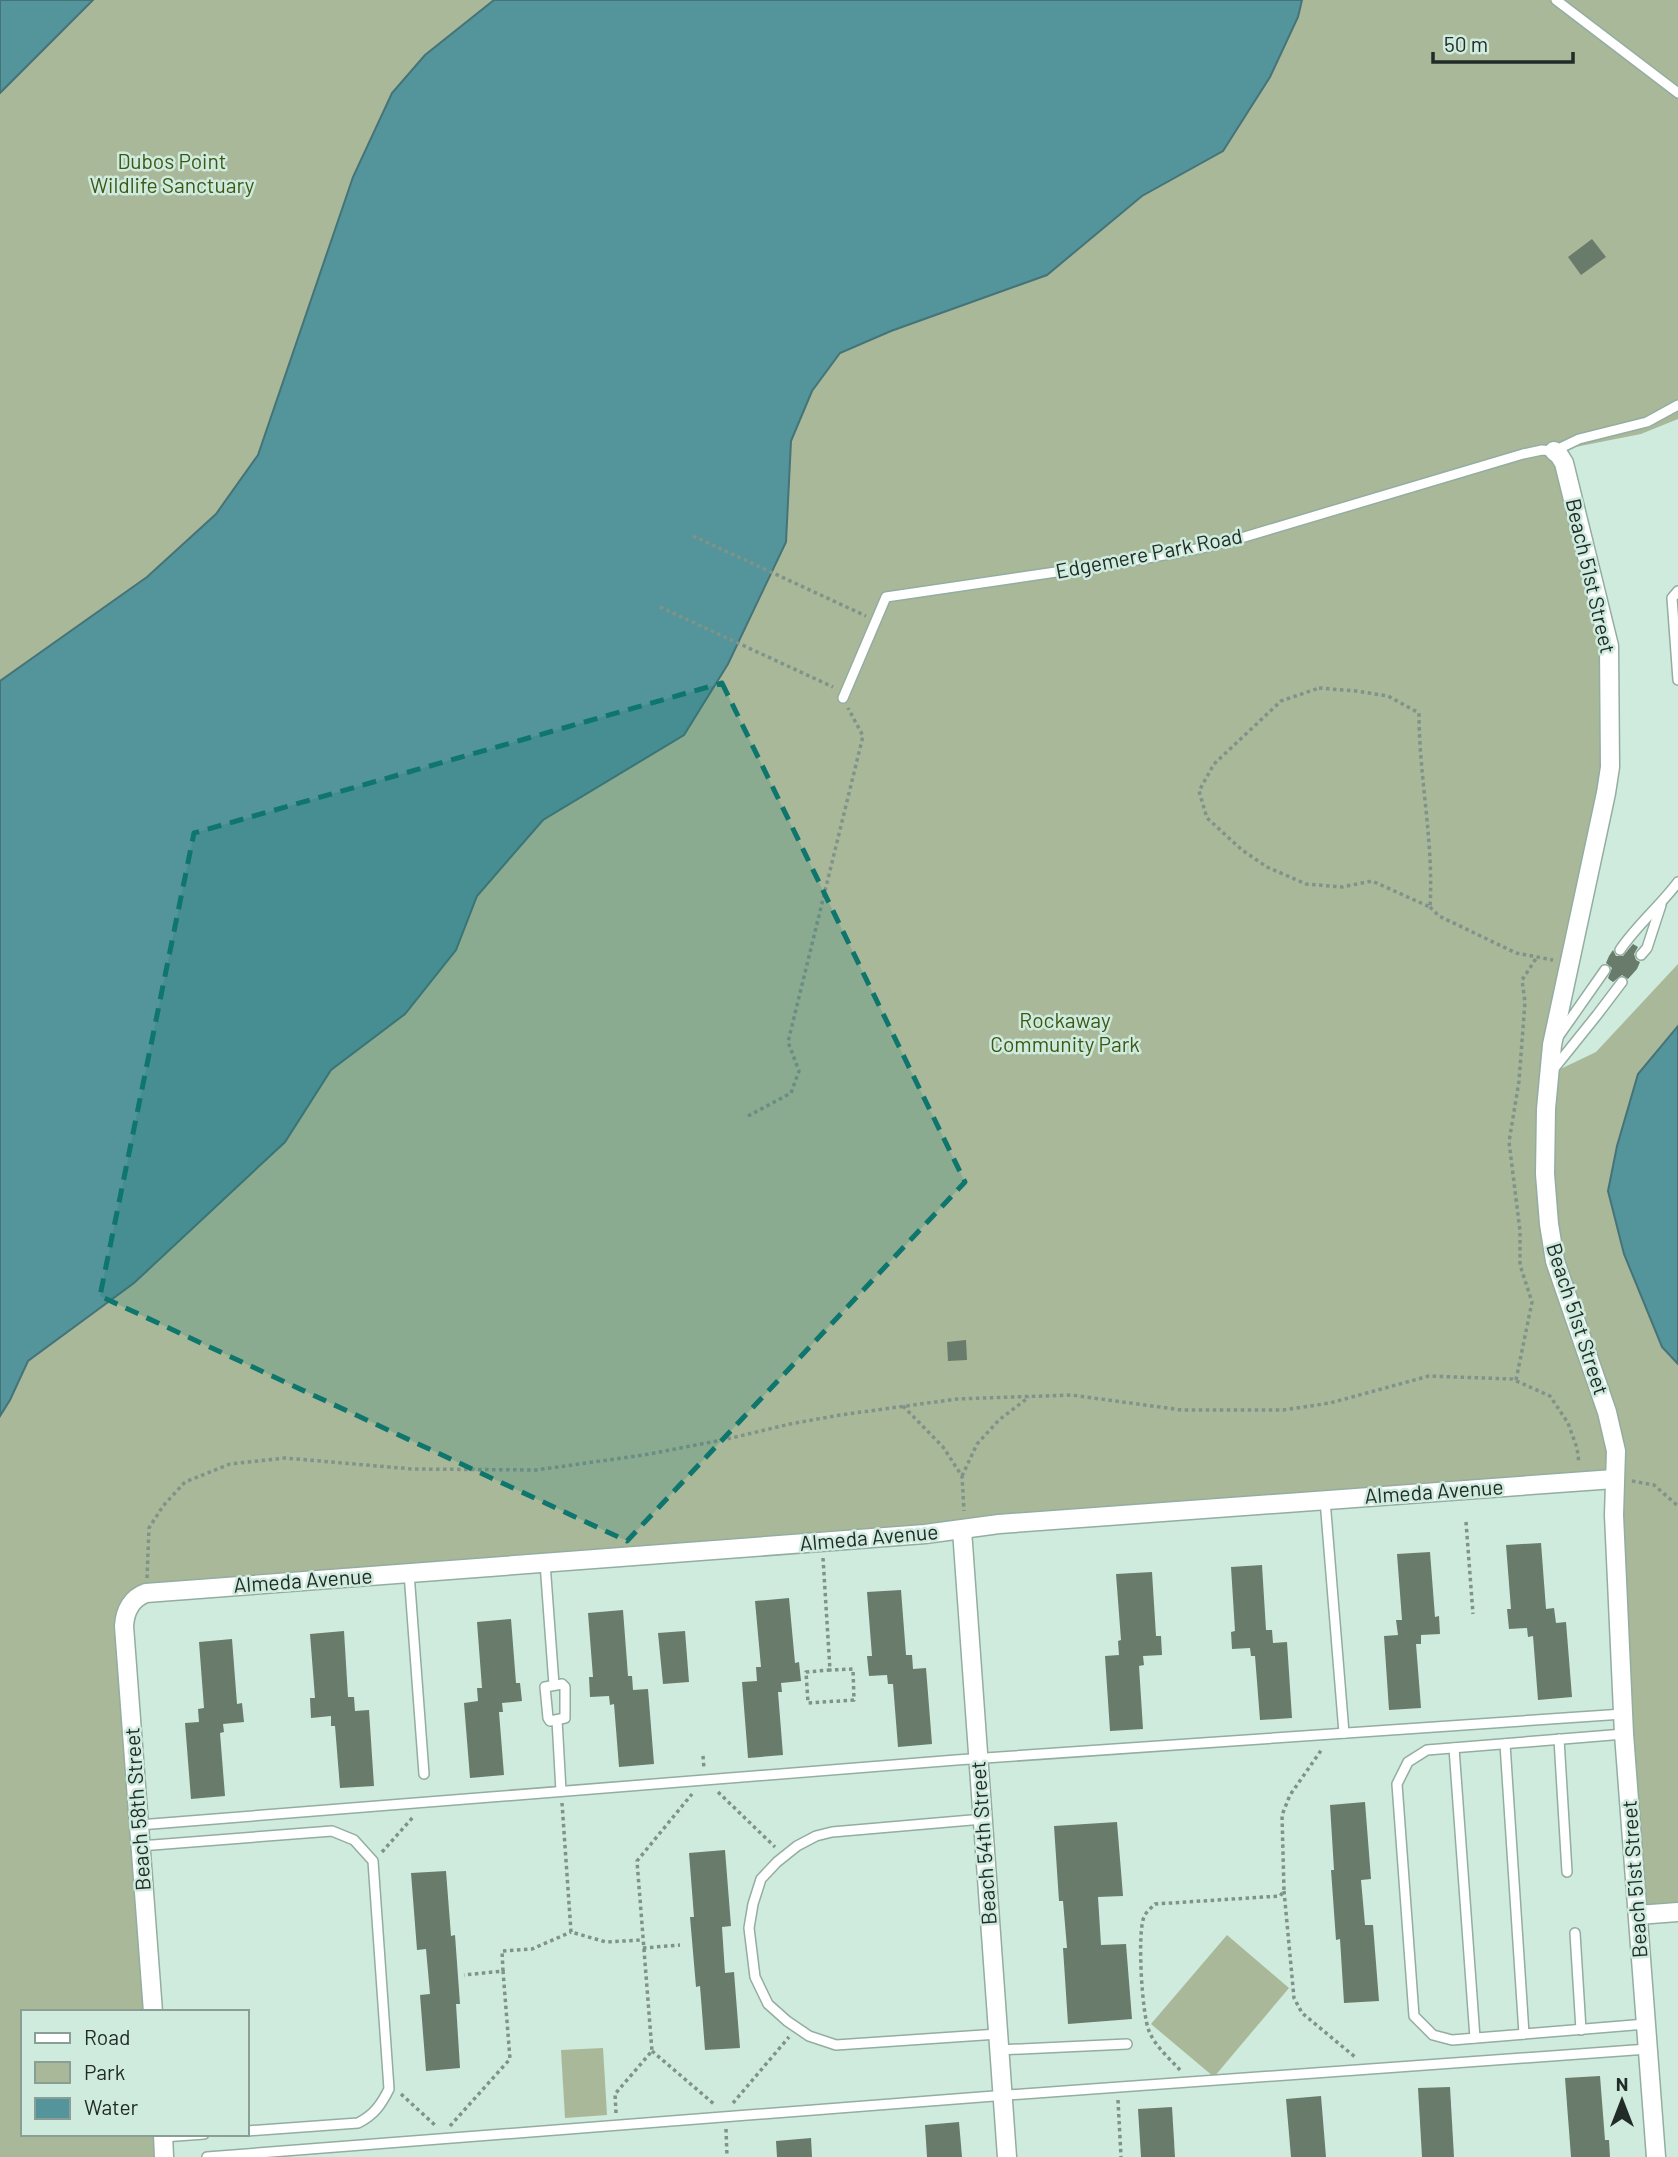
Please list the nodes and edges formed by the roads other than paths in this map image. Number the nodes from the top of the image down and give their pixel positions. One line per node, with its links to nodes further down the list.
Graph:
1 (1556, 0): 2 (lane)
2 (1678, 93)
3 (1678, 405): 4 (lane)
4 (1553, 451): 7 (lane, Edgemere Park Road); 14 (street, Beach 51st Street)
5 (1678, 591): 6 (lane)
6 (1678, 680)
7 (844, 695)
8 (1678, 882): 9 (lane)
9 (1662, 904): 10 (lane); 11 (lane)
10 (1620, 950)
11 (1641, 956)
12 (1605, 970): 14 (lane)
13 (1622, 982): 15 (lane)
14 (1552, 1045): 15 (street, Beach 51st Street)
15 (1549, 1075): 16 (street, Beach 51st Street)
16 (1614, 1479): 17 (street, Almeda Avenue); 23 (street, Beach 51st Street)
17 (1325, 1500): 18 (street, Almeda Avenue); 25 (lane)
18 (962, 1530): 19 (street, Almeda Avenue); 30 (street, Beach 54th Street)
19 (545, 1563): 20 (street, Almeda Avenue); 22 (lane)
20 (409, 1573): 21 (street, Almeda Avenue); 31 (lane)
21 (129, 1607): 34 (street, Beach 58th Street)
22 (554, 1685): 24 (lane); 24 (lane)
23 (1623, 1714): 25 (lane); 26 (street, Beach 51st Street)
24 (557, 1720): 32 (lane)
25 (1344, 1733): 30 (lane)
26 (1624, 1734): 27 (lane); 38 (street, Beach 51st Street)
27 (1559, 1739): 28 (lane); 36 (lane)
28 (1505, 1744): 29 (lane); 43 (lane)
29 (1454, 1748): 44 (lane); 44 (lane)
30 (978, 1758): 32 (lane); 33 (street, Beach 54th Street)
31 (424, 1774)
32 (561, 1791): 34 (lane)
33 (983, 1819): 45 (street, Beach 54th Street); 45 (lane)
34 (139, 1825): 35 (street, Beach 58th Street)
35 (140, 1846): 40 (street, Beach 58th Street); 49 (lane)
36 (1567, 1872)
37 (1678, 1912): 38 (street)
38 (1638, 1915): 41 (street, Beach 51st Street)
39 (1575, 1933): 42 (lane)
40 (153, 2010)
41 (1646, 2024): 42 (lane); 47 (street, Beach 51st Street)
42 (1581, 2030): 43 (lane)
43 (1524, 2034): 44 (lane)
44 (1475, 2038)
45 (999, 2042): 46 (lane); 48 (street, Beach 54th Street)
46 (1127, 2044)
47 (1648, 2049): 48 (lane); 54 (street, Beach 51st Street)
48 (1003, 2096): 52 (lane); 53 (street, Beach 54th Street)
49 (248, 2131)
50 (163, 2136): 51 (street)
51 (164, 2157)
52 (208, 2157)
53 (1007, 2157)
54 (1656, 2157)

